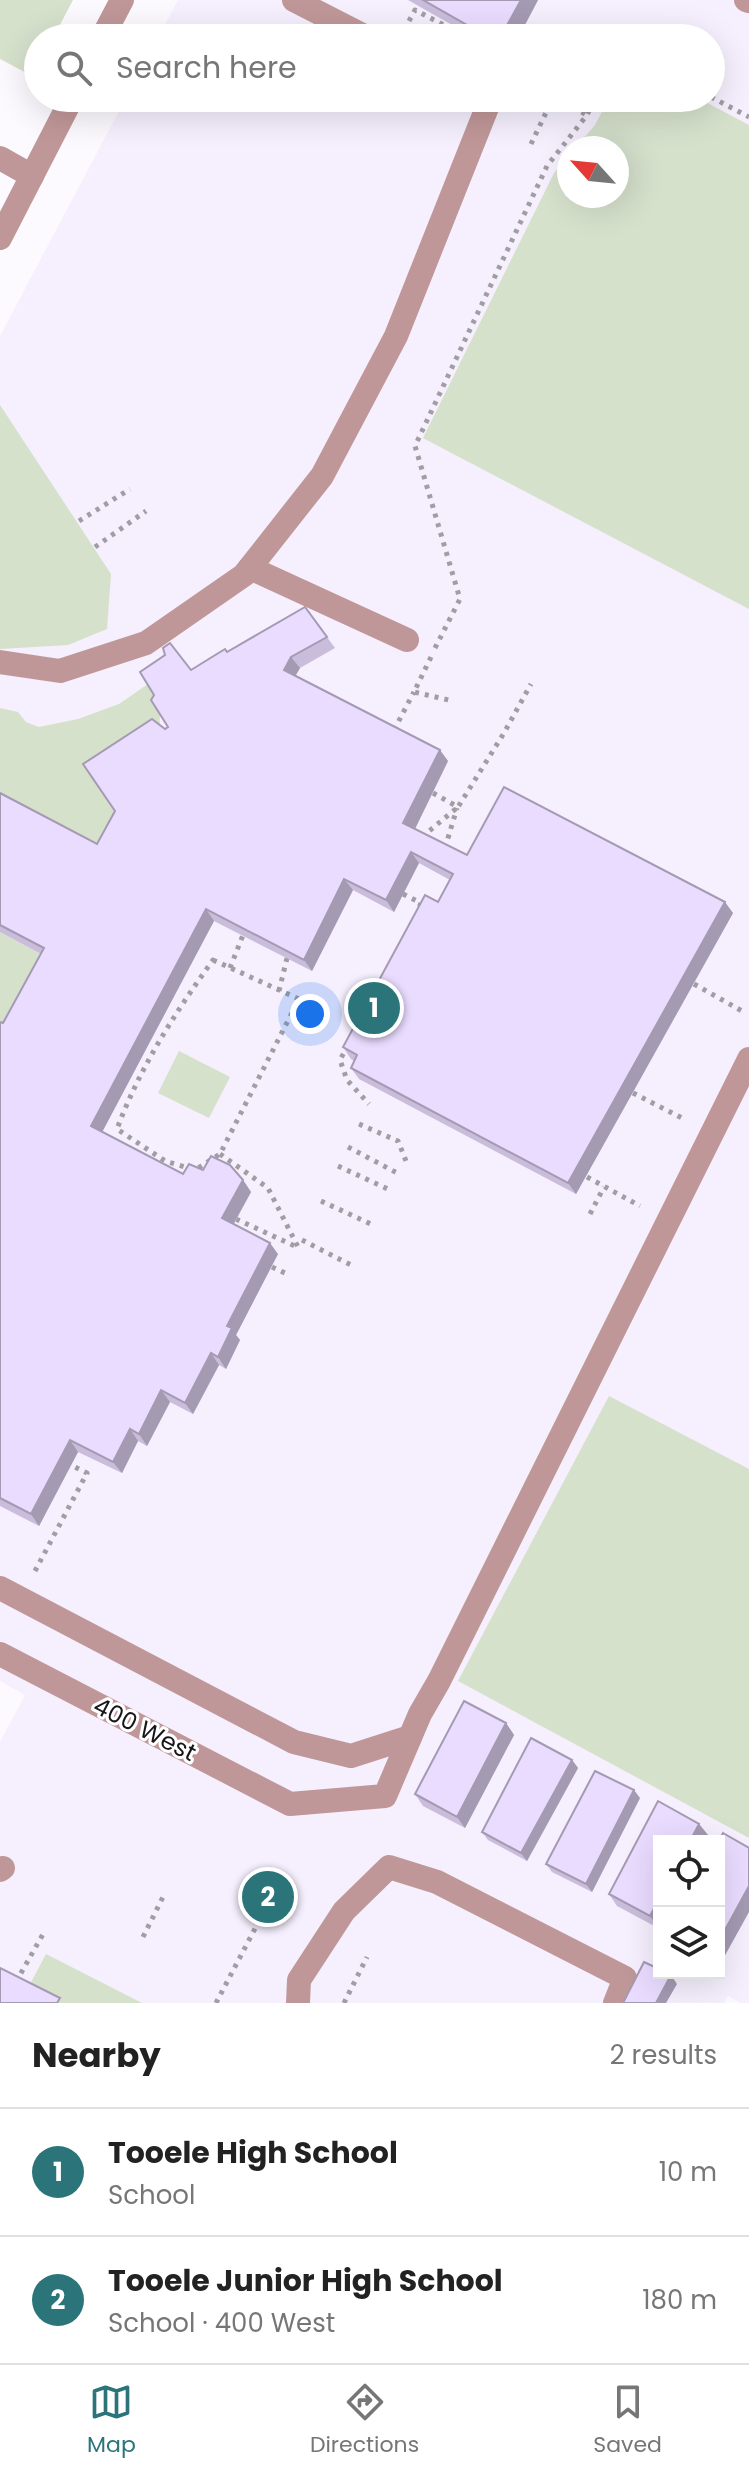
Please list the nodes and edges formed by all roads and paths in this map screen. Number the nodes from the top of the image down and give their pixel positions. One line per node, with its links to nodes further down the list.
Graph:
1 (122, 0): 4 (street)
2 (294, 0): 5 (street)
3 (409, 21): 6 (path)
4 (109, 24)
5 (341, 24)
6 (444, 24)
7 (725, 104): 14 (path)
8 (65, 112): 17 (street)
9 (485, 112): 23 (street)
10 (547, 112): 15 (path)
11 (581, 112): 13 (path)
12 (588, 112): 13 (path)
13 (587, 115): 27 (path)
14 (749, 117)
15 (531, 144)
16 (0, 158): 17 (street)
17 (32, 176): 18 (street)
18 (0, 238)
19 (130, 489): 21 (path)
20 (146, 511): 22 (path)
21 (79, 521)
22 (95, 547)
23 (250, 568): 24 (street); 25 (street)
24 (407, 640)
25 (0, 662)
26 (531, 684): 31 (path)
27 (414, 692): 28 (path); 29 (path)
28 (453, 701)
29 (392, 733)
30 (433, 793): 31 (path)
31 (458, 807): 32 (path); 33 (path)
32 (420, 839)
33 (444, 851)
34 (403, 894): 35 (path)
35 (413, 918)
36 (243, 935): 38 (path)
37 (287, 958): 40 (path)
38 (230, 968): 40 (path); 48 (path)
39 (694, 984): 41 (path)
40 (279, 991): 50 (path)
41 (742, 1011)
42 (354, 1034): 45 (path)
43 (749, 1059): 73 (street)
44 (633, 1093): 46 (path)
45 (369, 1104)
46 (684, 1119)
47 (359, 1124): 53 (path)
48 (140, 1146): 51 (path); 52 (path)
49 (348, 1147): 56 (path)
50 (220, 1154): 52 (path); 63 (path)
51 (134, 1156)
52 (165, 1161): 55 (path)
53 (406, 1161)
54 (338, 1166): 59 (path)
55 (161, 1170)
56 (399, 1174)
57 (587, 1177): 58 (path)
58 (604, 1187): 61 (path); 62 (path)
59 (390, 1190)
60 (321, 1201): 64 (path)
61 (640, 1206)
62 (590, 1214)
63 (236, 1219)
64 (373, 1225)
65 (302, 1240): 66 (path)
66 (351, 1265)
67 (272, 1267): 68 (path)
68 (285, 1273)
69 (71, 1465): 70 (path)
70 (35, 1571)
71 (0, 1588): 73 (street)
72 (0, 1654): 73 (street, 400 West)
73 (410, 1737)
74 (281, 1879): 80 (path)
75 (163, 1897): 77 (path)
76 (43, 1934): 79 (path)
77 (143, 1937)
78 (367, 1957): 82 (path)
79 (15, 1984)
80 (216, 2003)
81 (298, 2003): 83 (street)
82 (344, 2003)
83 (615, 2003)

